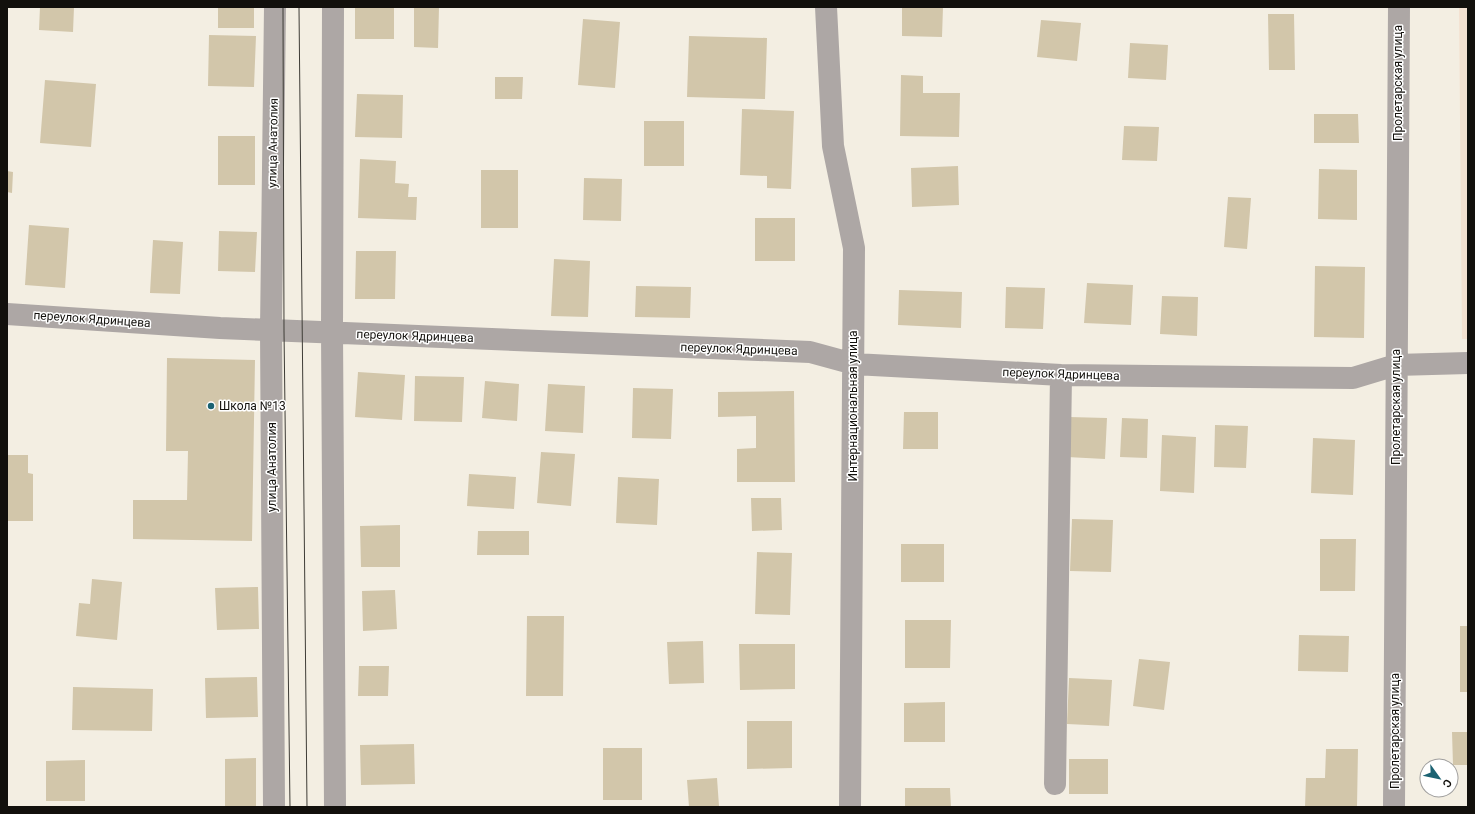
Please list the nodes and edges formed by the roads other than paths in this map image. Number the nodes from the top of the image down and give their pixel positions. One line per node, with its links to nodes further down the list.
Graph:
1 (275, 7): 6 (street, улица Анатолия)
2 (333, 7): 7 (street)
3 (826, 7): 9 (street, Интернациональная улица)
4 (1399, 7): 10 (street, Пролетарская улица)
5 (7, 314): 6 (street, переулок Ядринцева)
6 (271, 330): 7 (street, переулок Ядринцева); 13 (street, улица Анатолия)
7 (332, 332): 9 (street, переулок Ядринцева); 14 (street)
8 (1468, 363): 10 (street, переулок Ядринцева)
9 (854, 364): 11 (street, переулок Ядринцева); 15 (street, Интернациональная улица)
10 (1396, 365): 11 (street, переулок Ядринцева); 16 (street, Пролетарская улица)
11 (1061, 375): 12 (street)
12 (1055, 784)
13 (274, 807)
14 (335, 807)
15 (850, 807)
16 (1394, 807)

